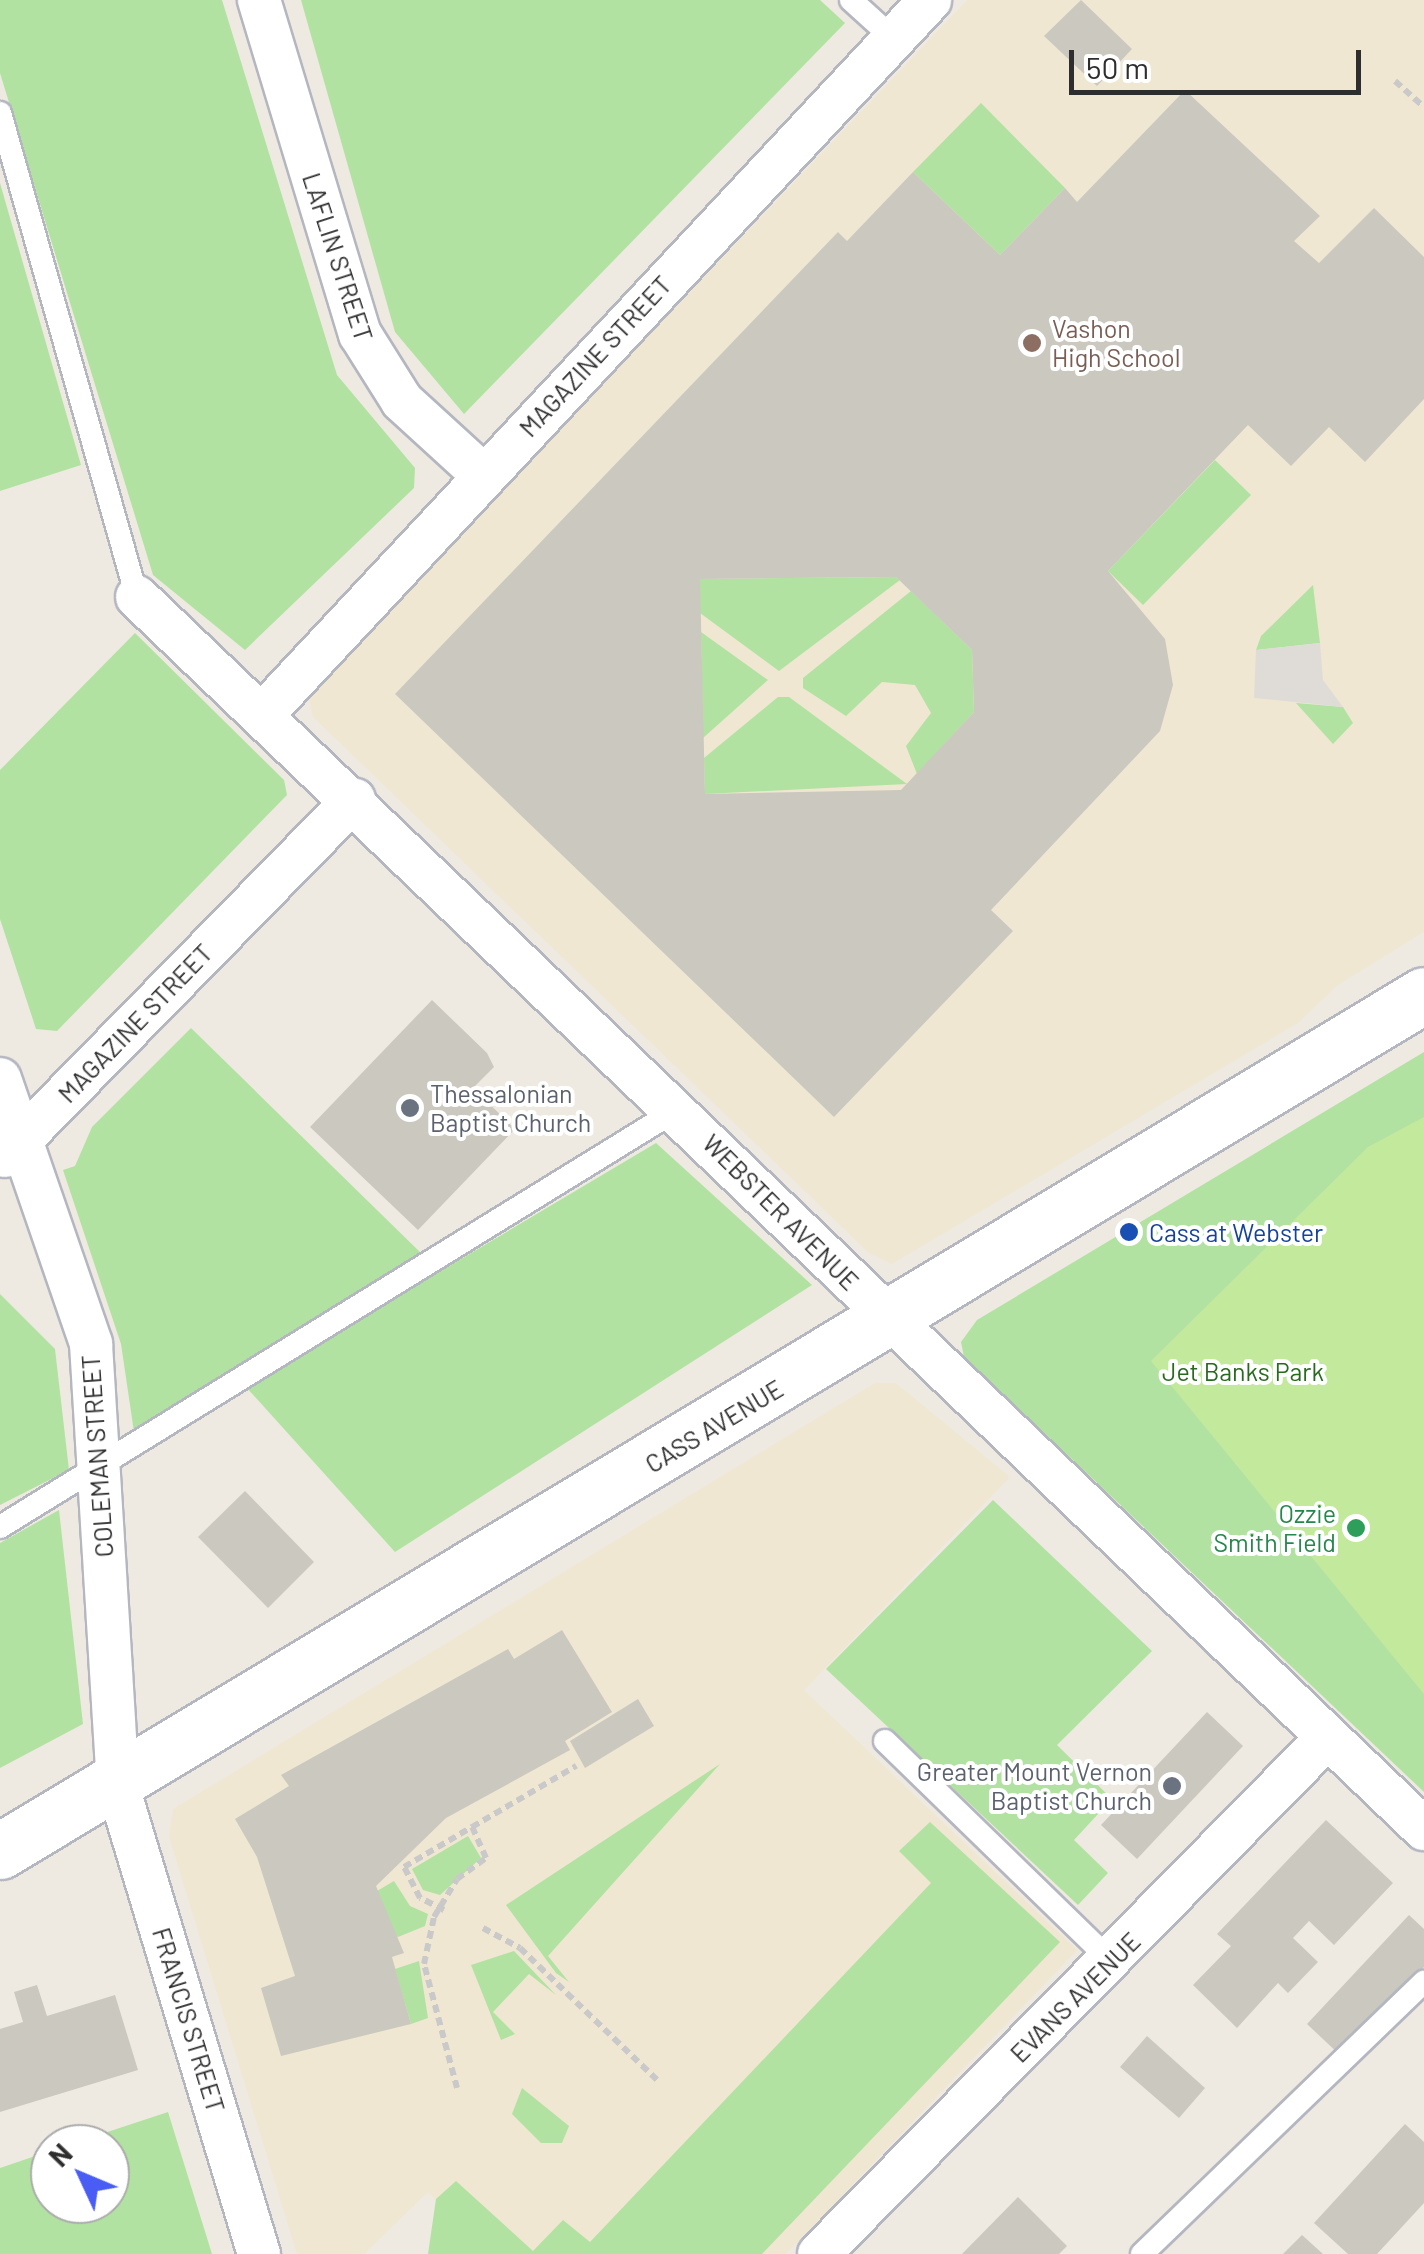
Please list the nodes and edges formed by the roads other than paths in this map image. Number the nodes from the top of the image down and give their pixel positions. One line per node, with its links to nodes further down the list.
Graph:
1 (258, 0): 6 (street, LAFLIN STREET)
2 (851, 0): 4 (lane)
3 (930, 0): 4 (street, MAGAZINE STREET)
4 (894, 38): 6 (street, MAGAZINE STREET)
5 (0, 113): 7 (lane)
6 (483, 475): 8 (street, MAGAZINE STREET)
7 (137, 597): 8 (street, WEBSTER AVENUE)
8 (264, 714): 9 (street, WEBSTER AVENUE)
9 (354, 799): 12 (street, WEBSTER AVENUE); 13 (street, MAGAZINE STREET)
10 (1424, 994): 14 (main road, CASS AVENUE)
11 (0, 1079): 13 (street, COLEMAN STREET)
12 (678, 1109): 14 (street, WEBSTER AVENUE); 15 (lane)
13 (9, 1151): 15 (street, COLEMAN STREET)
14 (888, 1319): 17 (street, WEBSTER AVENUE); 19 (main road, CASS AVENUE)
15 (98, 1468): 16 (lane); 19 (street, COLEMAN STREET)
16 (0, 1527)
17 (1327, 1738): 20 (street, WEBSTER AVENUE); 22 (street, EVANS AVENUE)
18 (886, 1741): 22 (lane)
19 (118, 1787): 21 (main road, CASS AVENUE); 24 (street, FRANCIS STREET)
20 (1424, 1828)
21 (0, 1851)
22 (1112, 1961): 25 (street, EVANS AVENUE)
23 (1424, 1982): 26 (lane)
24 (260, 2254)
25 (818, 2254)
26 (1142, 2254)

